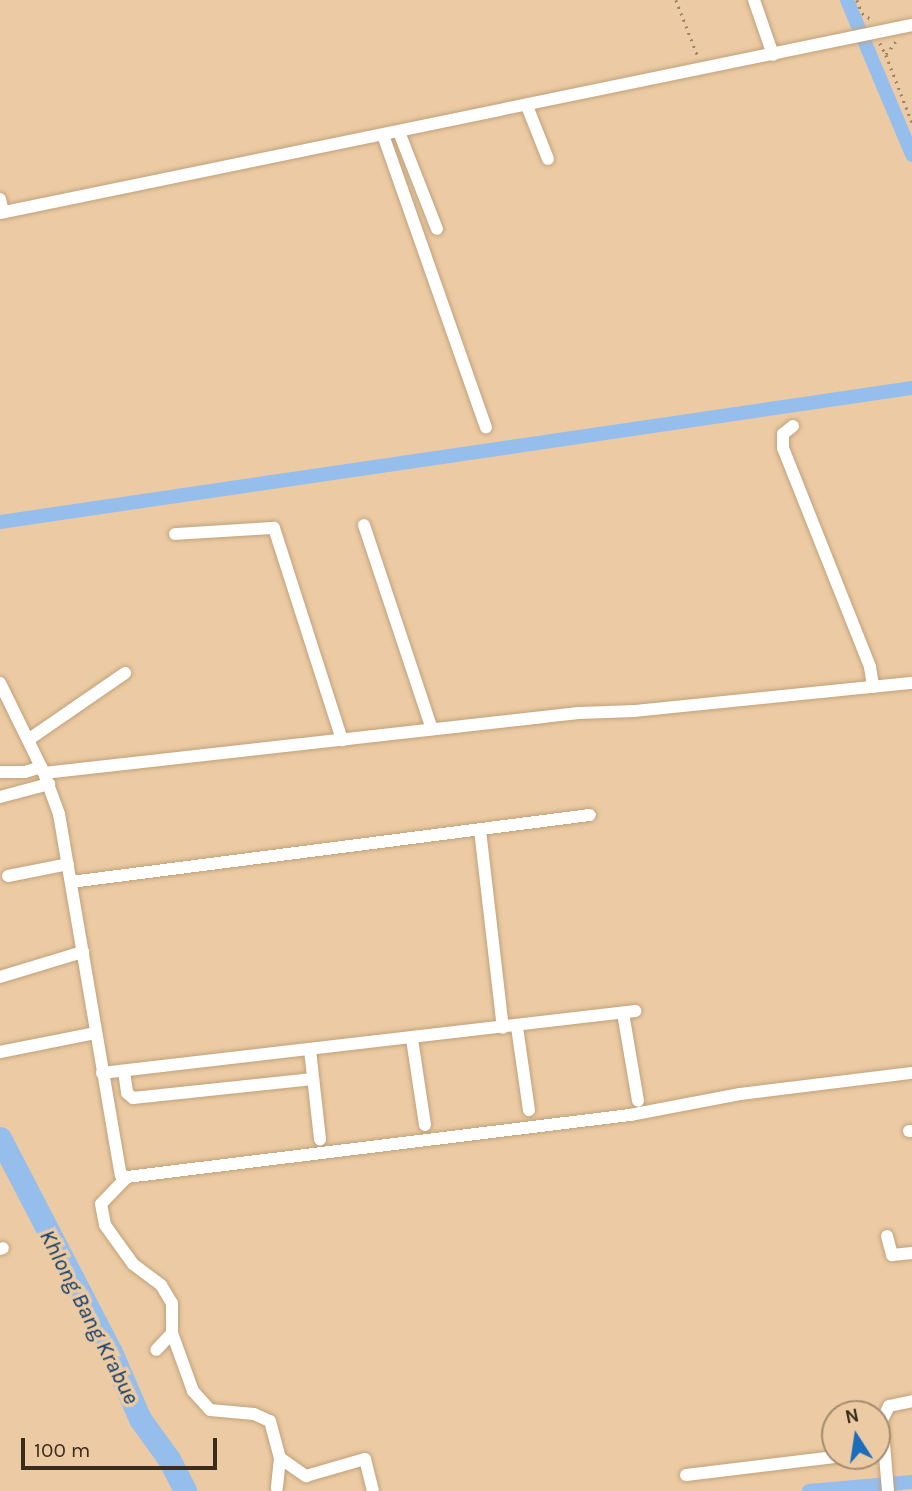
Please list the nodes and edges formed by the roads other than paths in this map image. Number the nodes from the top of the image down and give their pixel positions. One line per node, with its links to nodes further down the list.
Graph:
1 (754, 0): 3 (street)
2 (911, 25): 3 (street)
3 (773, 55): 4 (street)
4 (527, 106): 5 (street); 7 (street)
5 (399, 132): 6 (street); 10 (street)
6 (383, 135): 9 (street); 12 (street)
7 (548, 159)
8 (0, 199): 9 (street)
9 (2, 213)
10 (437, 229)
11 (793, 426): 18 (street)
12 (486, 428)
13 (364, 525): 20 (street)
14 (175, 534): 22 (street)
15 (125, 673): 21 (street)
16 (0, 683): 19 (street)
17 (912, 683): 18 (street)
18 (873, 687): 20 (street)
19 (4, 701): 21 (street)
20 (432, 729): 22 (street)
21 (28, 740): 24 (street)
22 (342, 740): 24 (street)
23 (0, 772): 24 (street)
24 (45, 774): 25 (street); 28 (street)
25 (0, 797)
26 (590, 816): 27 (street)
27 (480, 830): 30 (street); 34 (street)
28 (68, 864): 29 (street); 30 (street)
29 (8, 876)
30 (71, 882): 31 (street)
31 (82, 952): 32 (street); 35 (street)
32 (0, 977)
33 (517, 1027): 34 (street); 43 (street); 44 (street)
34 (503, 1028): 36 (street)
35 (96, 1033): 38 (street); 40 (street)
36 (412, 1039): 37 (street); 45 (street)
37 (310, 1050): 39 (street); 42 (street)
38 (0, 1052)
39 (124, 1071): 40 (street); 42 (street)
40 (103, 1073): 47 (street)
41 (912, 1073): 47 (street)
42 (313, 1079): 46 (street)
43 (638, 1101)
44 (529, 1110)
45 (425, 1125)
46 (320, 1139)
47 (127, 1177): 50 (street)
48 (887, 1236): 49 (street)
49 (912, 1253)
50 (172, 1333): 51 (street); 54 (street)
51 (156, 1350)
52 (912, 1401): 53 (street)
53 (891, 1406)
54 (280, 1458): 58 (street); 59 (street)
55 (821, 1459): 57 (street)
56 (885, 1470): 60 (street)
57 (686, 1475)
58 (277, 1488)
59 (373, 1490)
60 (888, 1491)

